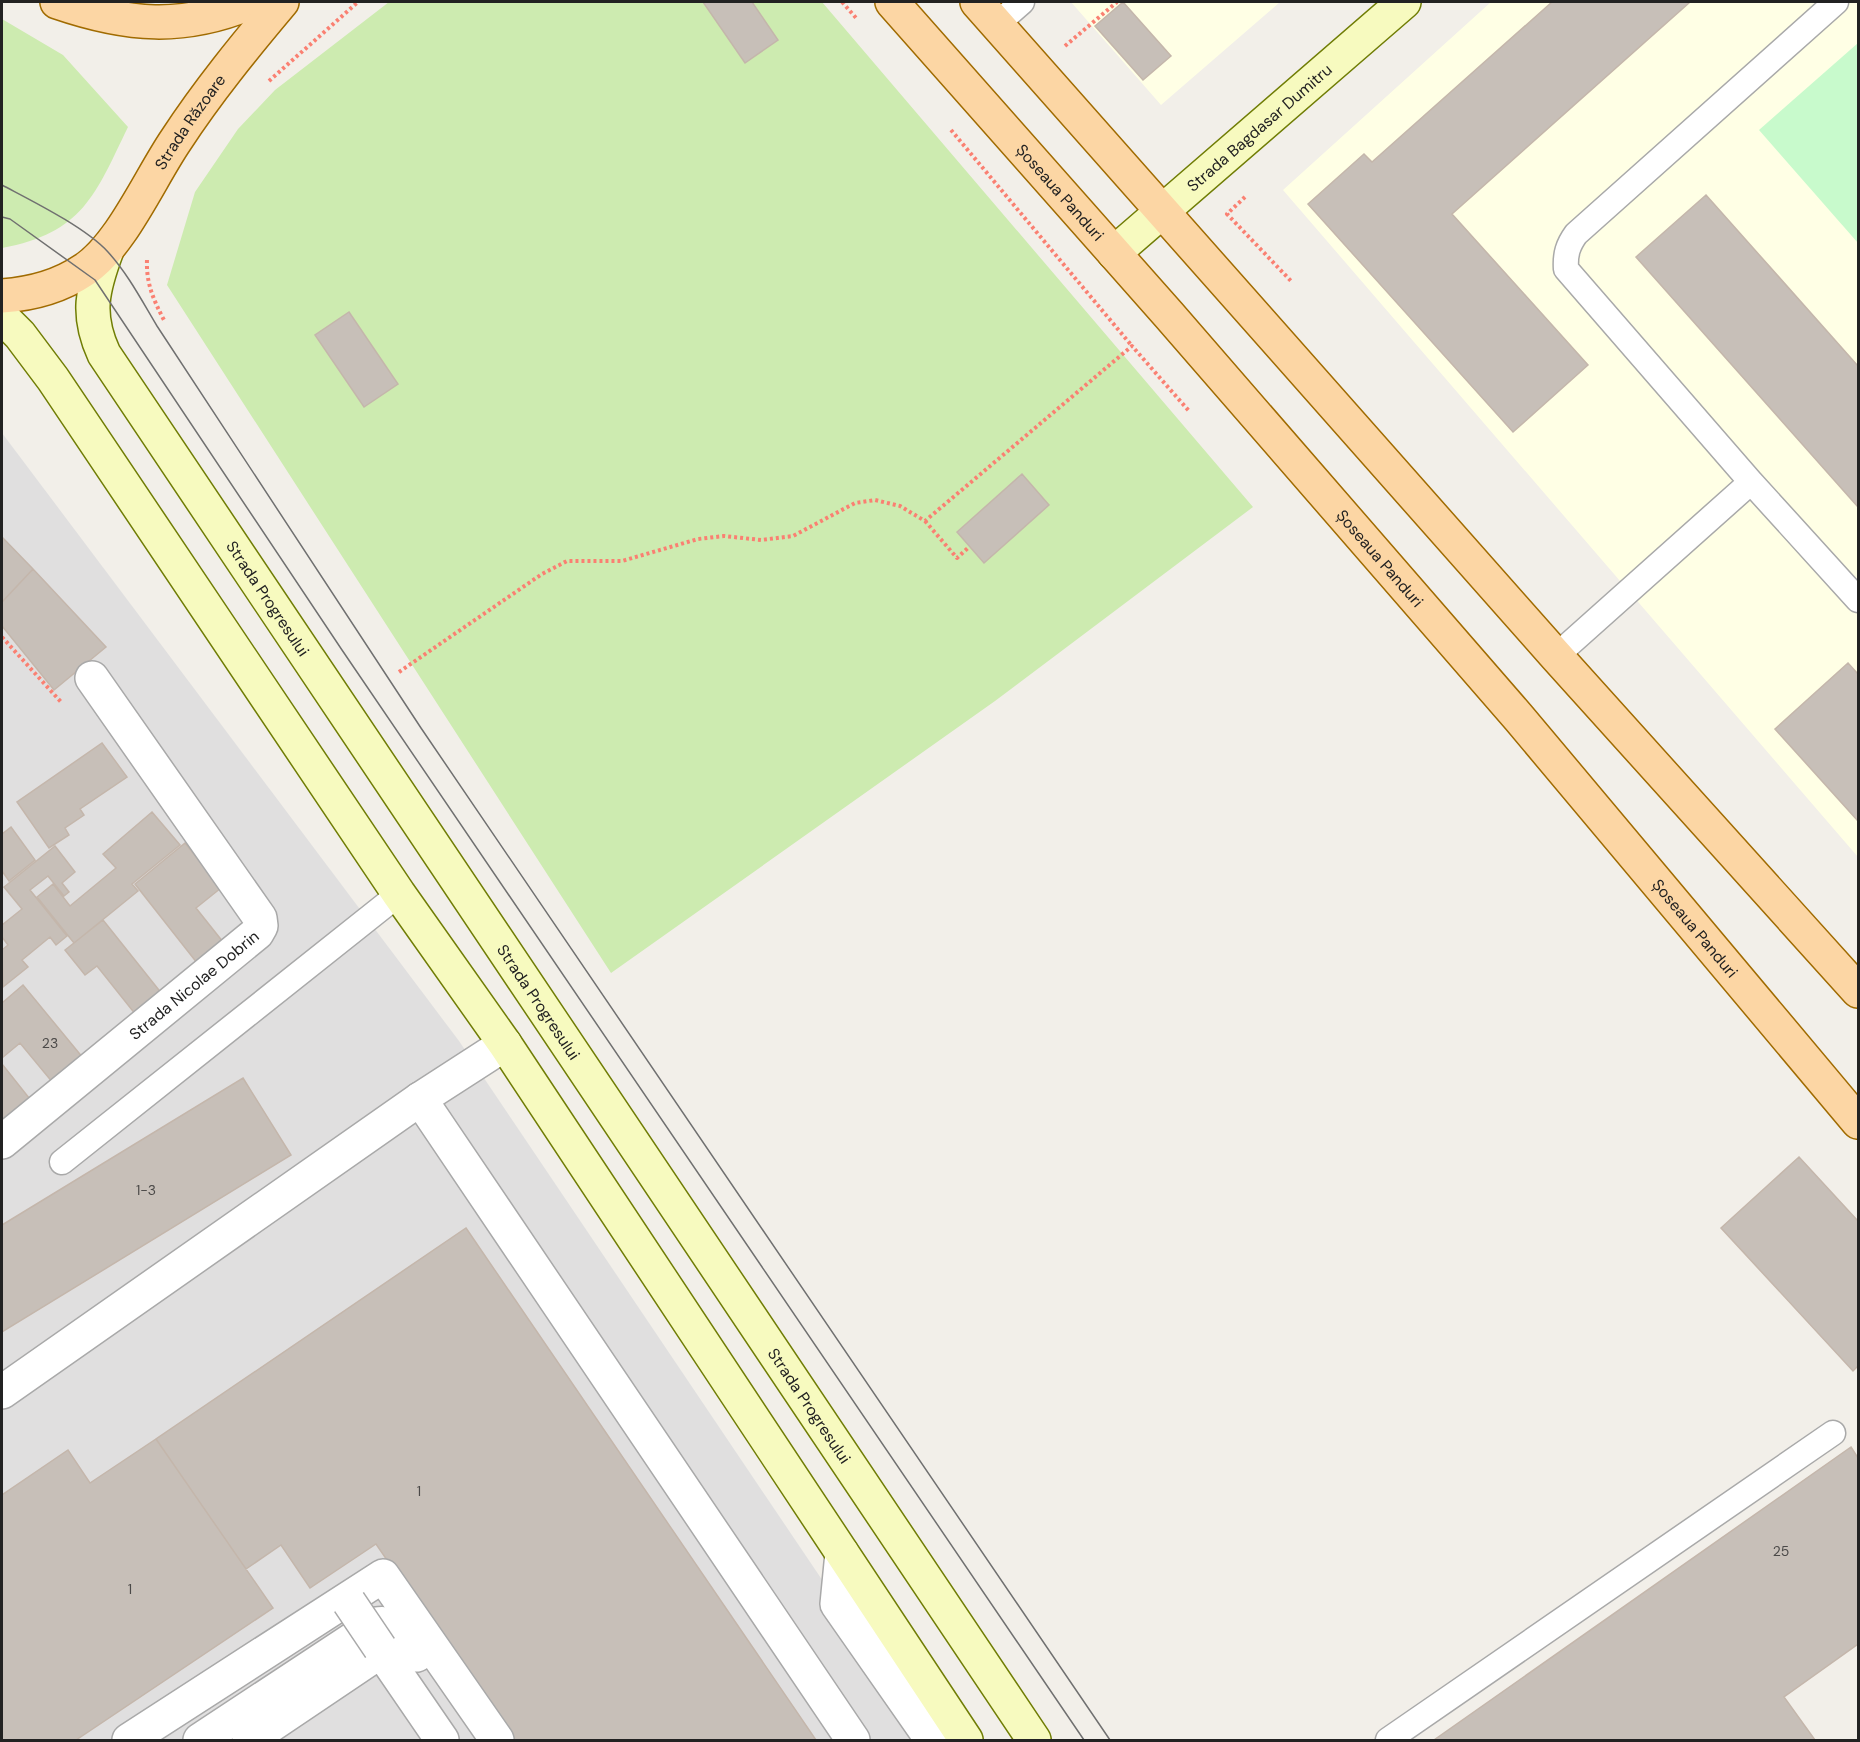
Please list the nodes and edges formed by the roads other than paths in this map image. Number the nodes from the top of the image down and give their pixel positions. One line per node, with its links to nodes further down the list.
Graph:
1 (57, 2): 2 (main road)
2 (252, 2)
3 (282, 2): 10 (main road, Strada Răzoare)
4 (892, 2): 11 (main road, Șoseaua Panduri)
5 (1023, 2): 8 (lane)
6 (1404, 2): 9 (main road, Strada Bagdasar Dumitru)
7 (1836, 2): 14 (lane)
8 (987, 13): 9 (main road)
9 (1162, 210): 11 (main road, Strada Bagdasar Dumitru); 16 (main road)
10 (107, 250): 12 (main road, Strada Răzoare); 39 (main road, Strada Progresului)
11 (1114, 253): 22 (main road, Șoseaua Panduri)
12 (2, 296)
13 (2, 317): 18 (main road)
14 (1751, 482): 15 (lane); 16 (lane)
15 (1858, 600)
16 (1556, 656): 19 (main road)
17 (92, 678): 23 (street, Strada Nicolae Dobrin)
18 (399, 894): 20 (main road); 24 (lane)
19 (1858, 992)
20 (505, 1044): 21 (street); 27 (main road)
21 (420, 1099): 25 (street); 36 (street)
22 (1858, 1122)
23 (2, 1142)
24 (62, 1162)
25 (2, 1392)
26 (1833, 1432): 40 (lane)
27 (842, 1553): 37 (street); 38 (main road)
28 (347, 1601): 29 (street, bridge); 30 (street); 35 (street)
29 (380, 1649): 32 (street); 33 (street)
30 (129, 1740)
31 (200, 1740): 34 (street)
32 (249, 1740)
33 (442, 1740)
34 (476, 1740)
35 (497, 1740)
36 (853, 1740)
37 (932, 1740)
38 (966, 1740)
39 (1034, 1740)
40 (1388, 1740)

